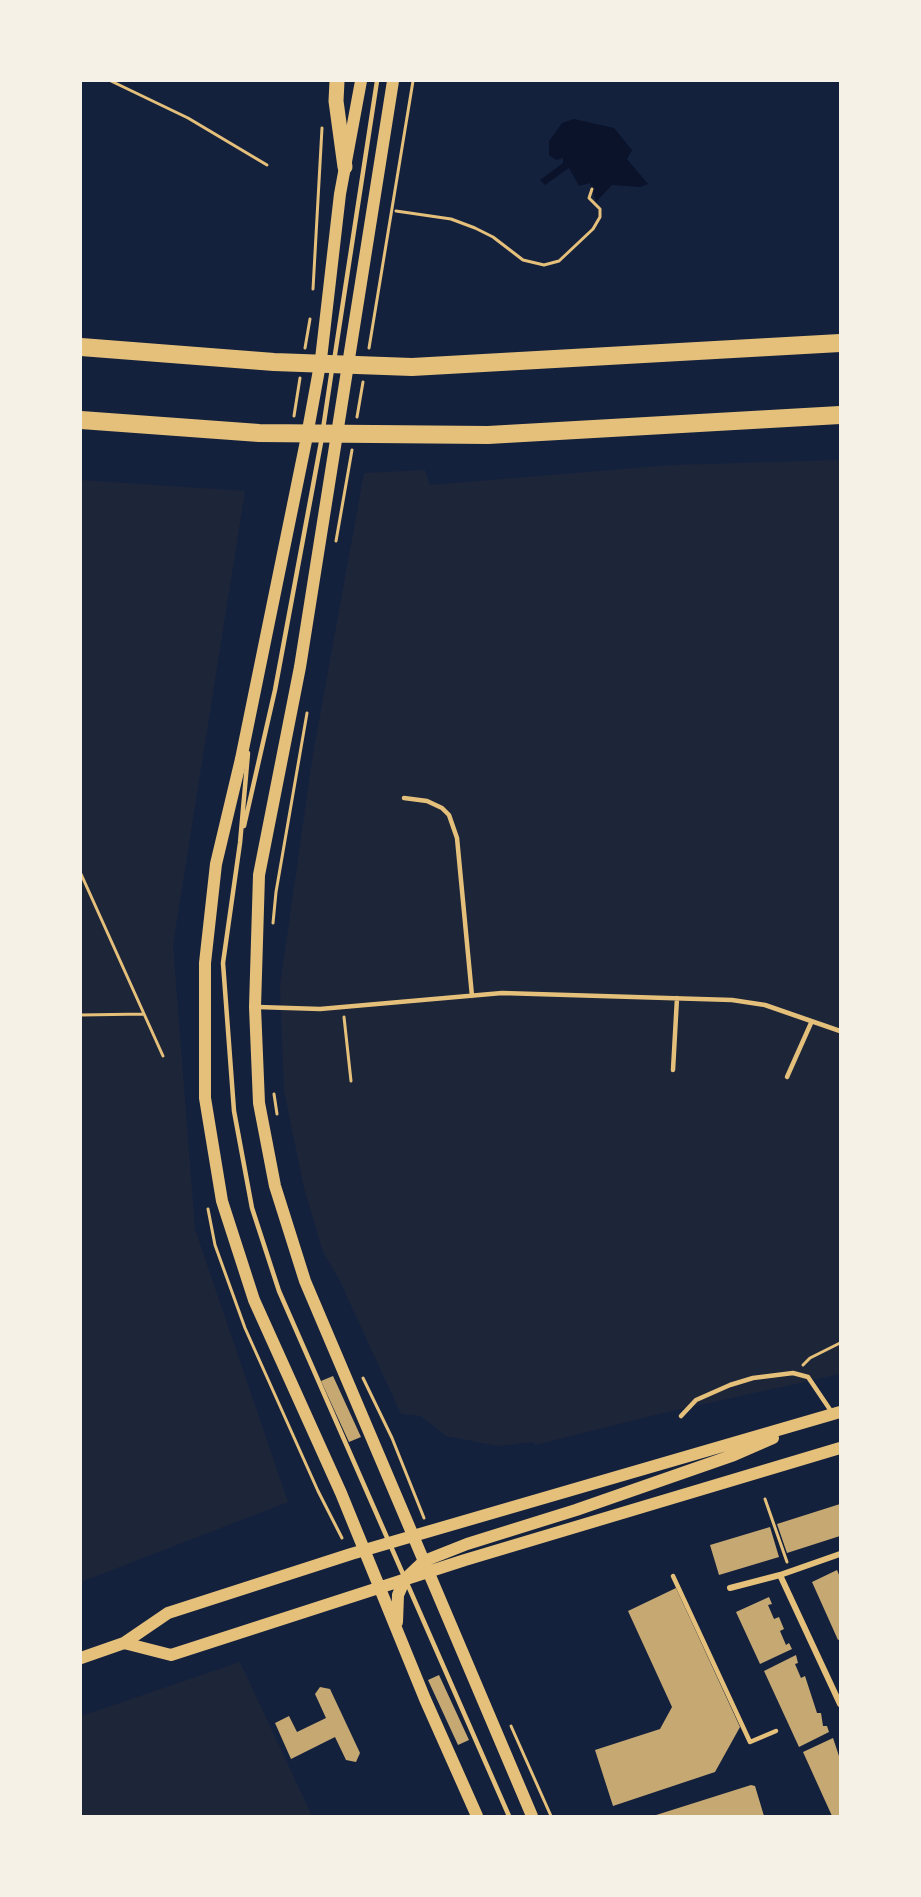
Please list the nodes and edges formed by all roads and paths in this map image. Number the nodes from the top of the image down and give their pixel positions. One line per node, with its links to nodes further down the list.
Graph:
1 (111, 81): 7 (path)
2 (337, 81): 8 (main road)
3 (361, 81): 8 (main road)
4 (377, 81): 23 (lane)
5 (393, 81): 29 (main road)
6 (413, 81): 13 (path)
7 (267, 165)
8 (345, 167): 21 (main road)
9 (592, 189): 10 (path)
10 (396, 211)
11 (840, 343): 12 (highway)
12 (81, 347)
13 (368, 352)
14 (364, 375): 17 (path)
15 (840, 415): 16 (highway)
16 (81, 420)
17 (356, 422)
18 (352, 445): 19 (path)
19 (335, 550)
20 (309, 702): 25 (path)
21 (252, 707): 23 (lane); 51 (main road)
22 (404, 798): 26 (lane)
23 (240, 843): 50 (lane)
24 (81, 874): 30 (path)
25 (273, 927)
26 (472, 996): 27 (lane); 28 (lane)
27 (677, 998): 32 (lane); 35 (lane)
28 (343, 1006): 29 (lane); 37 (path)
29 (255, 1007): 49 (main road)
30 (144, 1014): 31 (path); 34 (path)
31 (81, 1015)
32 (811, 1023): 33 (lane); 36 (lane)
33 (840, 1031)
34 (163, 1056)
35 (673, 1070)
36 (787, 1077)
37 (351, 1081)
38 (273, 1086): 39 (path)
39 (278, 1119)
40 (840, 1343): 41 (path)
41 (795, 1373): 43 (lane); 44 (lane)
42 (362, 1376): 47 (path)
43 (837, 1413): 45 (main road)
44 (681, 1416)
45 (820, 1418): 49 (main road); 53 (main road)
46 (840, 1448): 53 (main road)
47 (403, 1466)
48 (765, 1498): 54 (path)
49 (414, 1535): 50 (main road); 53 (main road)
50 (389, 1543): 51 (main road); 57 (lane)
51 (365, 1550): 58 (main road); 61 (main road)
52 (840, 1554): 54 (street)
53 (426, 1566): 57 (main road); 67 (main road)
54 (790, 1572): 55 (street)
55 (780, 1575): 59 (street); 63 (street)
56 (673, 1576): 64 (lane)
57 (405, 1579): 58 (main road); 60 (main road); 66 (lane)
58 (380, 1588): 60 (main road); 61 (main road)
59 (730, 1588)
60 (400, 1638): 65 (main road)
61 (124, 1643): 62 (main road)
62 (81, 1658)
63 (840, 1704)
64 (776, 1731)
65 (477, 1816)
66 (509, 1816)
67 (532, 1816)

